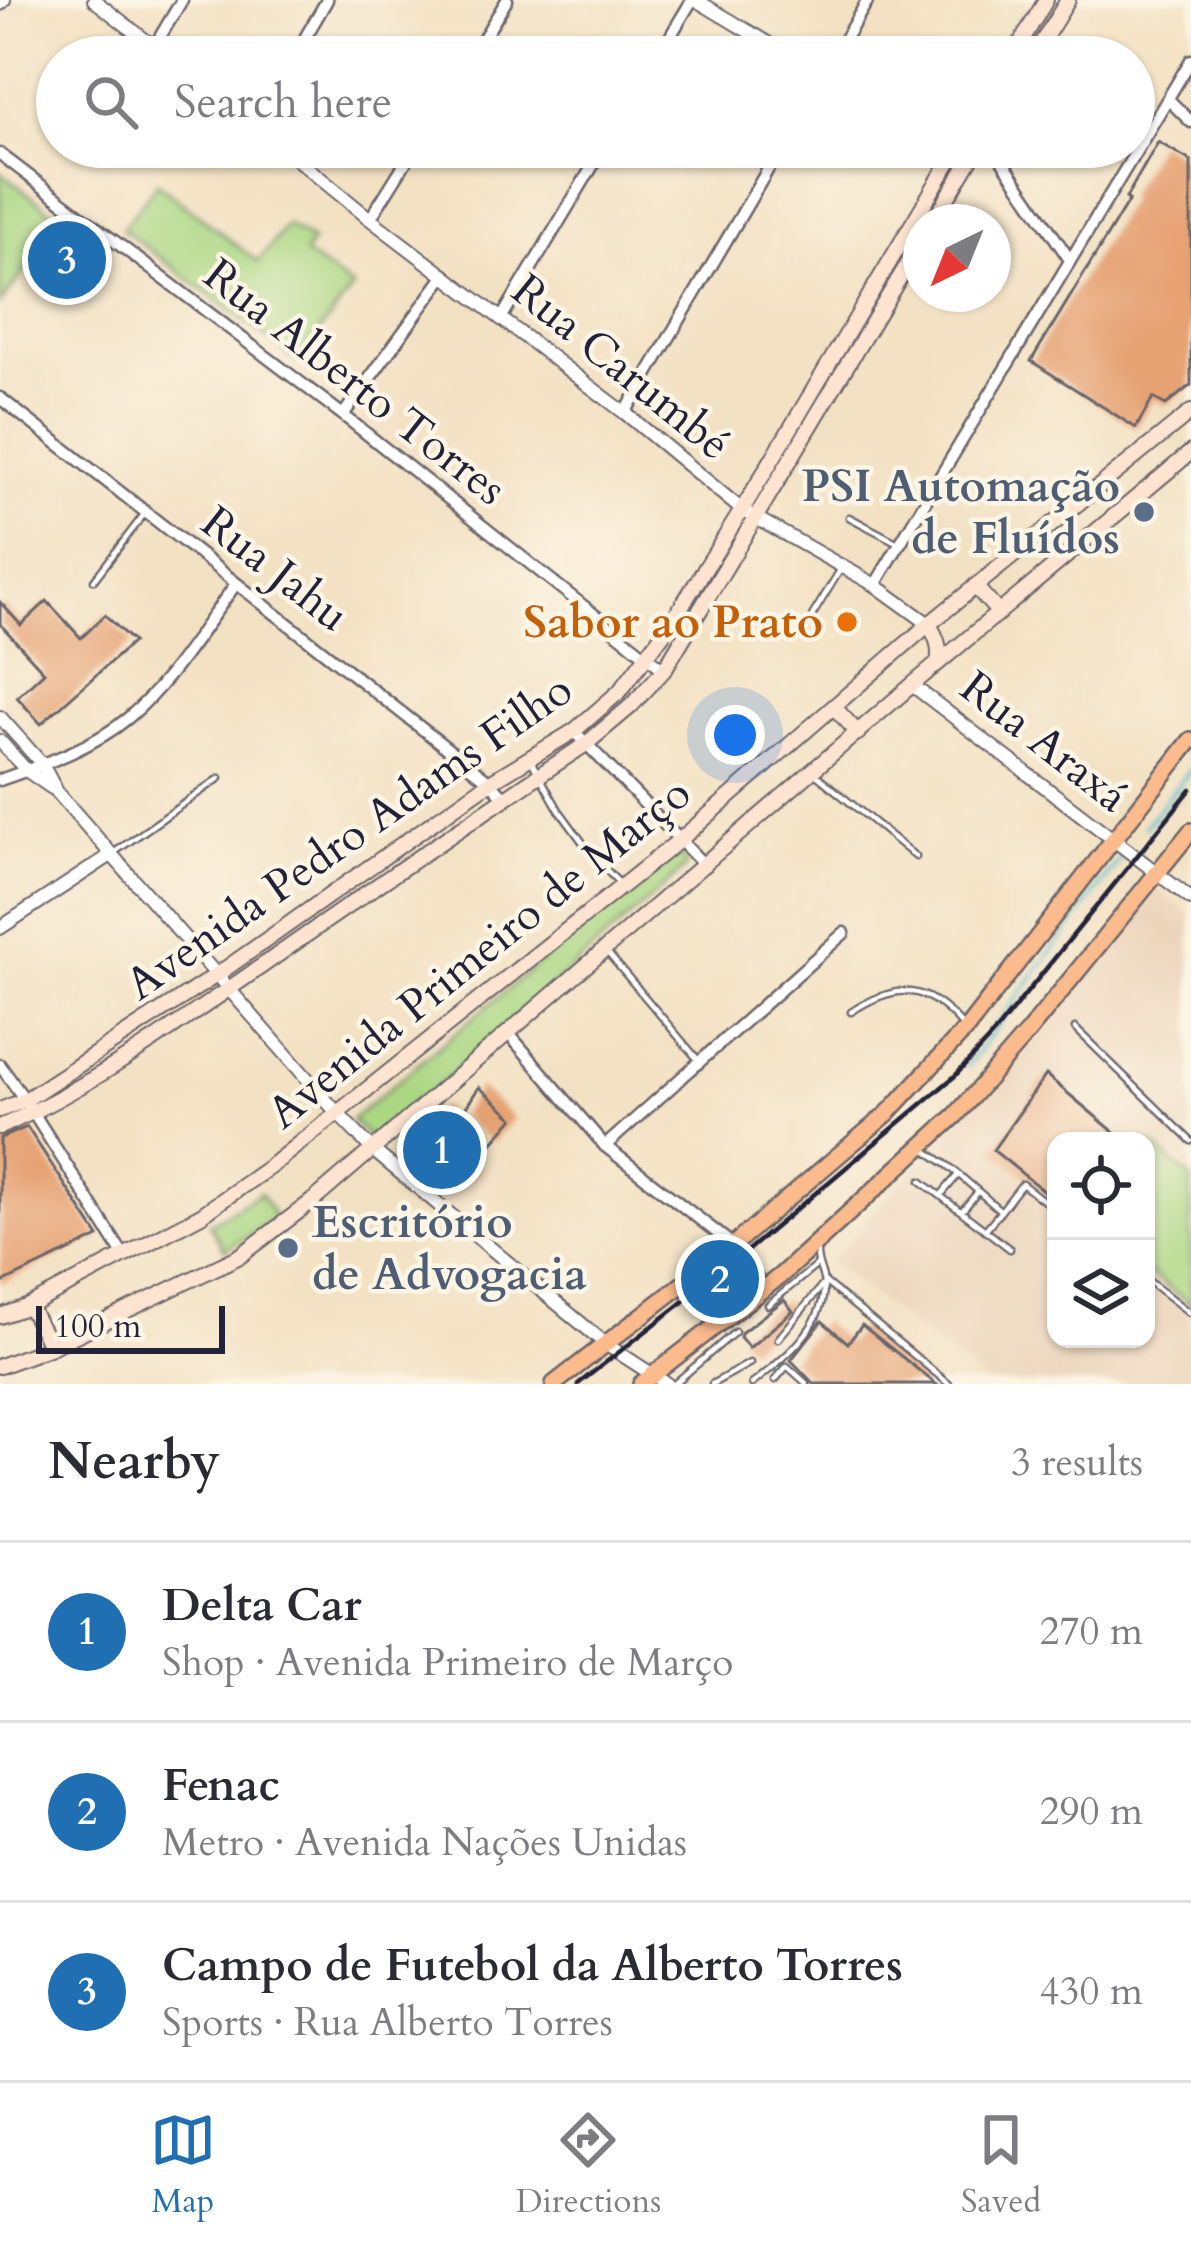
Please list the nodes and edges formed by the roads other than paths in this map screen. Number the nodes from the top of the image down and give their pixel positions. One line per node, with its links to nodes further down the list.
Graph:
1 (94, 0): 9 (street)
2 (182, 0): 10 (street)
3 (327, 0): 11 (street)
4 (507, 0): 12 (street)
5 (694, 0): 13 (street); 14 (street)
6 (868, 0): 15 (street)
7 (1046, 0): 16 (main road)
8 (1068, 0): 17 (main road)
9 (141, 36)
10 (160, 36)
11 (307, 36)
12 (485, 36)
13 (671, 36)
14 (755, 36)
15 (847, 36)
16 (1025, 36)
17 (1046, 36)
18 (1191, 61): 19 (street)
19 (1168, 99): 20 (street); 21 (street)
20 (1155, 120)
21 (1191, 122)
22 (0, 154): 40 (street, Rua Alberto Torres)
23 (308, 168): 32 (street, Rua Carumbé)
24 (402, 168): 32 (street)
25 (591, 168): 36 (street)
26 (770, 168): 38 (street)
27 (953, 168): 43 (main road, Avenida Pedro Adams Filho)
28 (955, 168): 31 (main road, Avenida Pedro Adams Filho)
29 (1006, 168): 33 (street)
30 (1126, 168): 33 (street)
31 (940, 204)
32 (370, 219): 35 (street, Rua Carumbé)
33 (1070, 260): 45 (street)
34 (903, 270): 43 (main road, Avenida Pedro Adams Filho)
35 (445, 275): 36 (street, Rua Carumbé); 40 (street)
36 (502, 317): 38 (street, Rua Carumbé)
37 (0, 398): 42 (street, Rua Jahu)
38 (625, 413): 43 (street, Rua Carumbé)
39 (1190, 415): 50 (main road, Avenida Primeiro de Março)
40 (344, 416): 54 (street, Rua Alberto Torres)
41 (1191, 452): 51 (main road, Avenida Primeiro de Março)
42 (145, 512): 47 (lane); 48 (street, Rua Jahu)
43 (748, 515): 46 (street, Rua Carumbé); 54 (main road, Avenida Pedro Adams Filho); 56 (main road, Avenida Pedro Adams Filho)
44 (849, 517): 45 (lane)
45 (900, 544): 49 (street)
46 (842, 567): 49 (street, Rua Carumbé); 52 (lane)
47 (94, 580)
48 (236, 584): 66 (street); 72 (street, Rua Jahu)
49 (875, 585): 53 (street, Rua Carumbé)
50 (975, 586): 51 (main road); 53 (main road, Avenida Primeiro de Março)
51 (999, 613): 55 (main road, Avenida Primeiro de Março)
52 (812, 616)
53 (929, 624): 55 (main road); 58 (main road, Avenida Primeiro de Março)
54 (646, 657): 56 (street, Rua Alberto Torres); 60 (main road, Avenida Pedro Adams Filho)
55 (938, 663): 57 (main road, Avenida Primeiro de Março)
56 (664, 670): 64 (main road, Avenida Pedro Adams Filho)
57 (911, 685): 61 (main road, Avenida Primeiro de Março); 77 (street, Rua Araxá)
58 (834, 707): 61 (main road); 76 (main road, Avenida Primeiro de Março)
59 (0, 716): 66 (street)
60 (574, 731): 64 (street); 65 (main road, Avenida Pedro Adams Filho)
61 (858, 733): 68 (main road, Avenida Primeiro de Março)
62 (1191, 740): 77 (main road)
63 (0, 741): 67 (street)
64 (586, 744): 69 (main road, Avenida Pedro Adams Filho); 76 (street)
65 (530, 759): 69 (lane); 72 (main road, Avenida Pedro Adams Filho)
66 (42, 764): 67 (street); 73 (street)
67 (26, 770): 71 (street); 73 (street)
68 (813, 772): 79 (lane); 80 (main road, Avenida Primeiro de Março)
69 (541, 774): 74 (main road, Avenida Pedro Adams Filho); 82 (lane)
70 (220, 778): 78 (lane)
71 (0, 779)
72 (490, 782): 74 (street, Rua Jahu); 87 (main road, Avenida Pedro Adams Filho)
73 (57, 792): 78 (street)
74 (505, 798): 88 (main road, Avenida Pedro Adams Filho)
75 (1191, 831): 81 (main road)
76 (681, 839): 80 (street); 82 (main road, Avenida Primeiro de Março)
77 (1113, 840): 81 (street, Rua Araxá); 91 (main road)
78 (111, 855): 84 (street); 87 (street)
79 (916, 857)
80 (705, 866): 86 (main road, Avenida Primeiro de Março)
81 (1157, 874): 83 (street, Rua Araxá); 101 (main road)
82 (621, 885): 97 (main road, Avenida Primeiro de Março)
83 (1191, 899)
84 (0, 928)
85 (844, 933): 93 (street)
86 (606, 951): 92 (main road, Avenida Primeiro de Março); 93 (lane)
87 (218, 974): 88 (street); 95 (main road, Avenida Pedro Adams Filho)
88 (229, 988): 95 (main road, Avenida Pedro Adams Filho); 97 (street)
89 (851, 1012): 91 (lane)
90 (1075, 1028): 99 (lane)
91 (966, 1030): 112 (main road)
92 (509, 1034): 100 (street); 102 (main road, Avenida Primeiro de Março)
93 (700, 1061): 100 (street)
94 (0, 1065): 95 (street)
95 (29, 1106): 96 (main road, Avenida Pedro Adams Filho); 98 (main road, Avenida Pedro Adams Filho); 114 (street)
96 (0, 1110)
97 (338, 1114): 102 (street); 114 (main road, Avenida Primeiro de Março)
98 (0, 1127)
99 (1191, 1142)
100 (605, 1146): 112 (street)
101 (919, 1146): 103 (lane); 111 (main road)
102 (374, 1151): 124 (street); 125 (main road, Avenida Primeiro de Março)
103 (958, 1174): 105 (lane); 106 (lane)
104 (921, 1181): 106 (lane)
105 (978, 1192): 108 (lane); 109 (lane)
106 (941, 1195): 109 (lane)
107 (1047, 1203): 108 (lane)
108 (1001, 1210): 110 (lane)
109 (962, 1211): 110 (lane)
110 (985, 1230): 113 (lane)
111 (818, 1243): 115 (lane); 129 (main road)
112 (733, 1245): 124 (main road)
113 (1010, 1249)
114 (124, 1256): 119 (main road, Avenida Primeiro de Março)
115 (817, 1265): 116 (lane); 118 (lane)
116 (825, 1282): 123 (lane); 132 (lane); 134 (lane)
117 (1155, 1286): 120 (lane)
118 (768, 1305)
119 (29, 1306): 121 (main road, Avenida Primeiro de Março); 125 (main road)
120 (1191, 1314)
121 (0, 1316)
122 (735, 1332): 129 (lane)
123 (778, 1339)
124 (607, 1345): 129 (street); 130 (main road)
125 (51, 1347): 127 (main road, Avenida Primeiro de Março)
126 (750, 1363): 131 (lane)
127 (0, 1366)
128 (775, 1380): 133 (lane)
129 (659, 1382)
130 (554, 1384)
131 (712, 1384)
132 (752, 1384)
133 (807, 1384)
134 (949, 1384)

